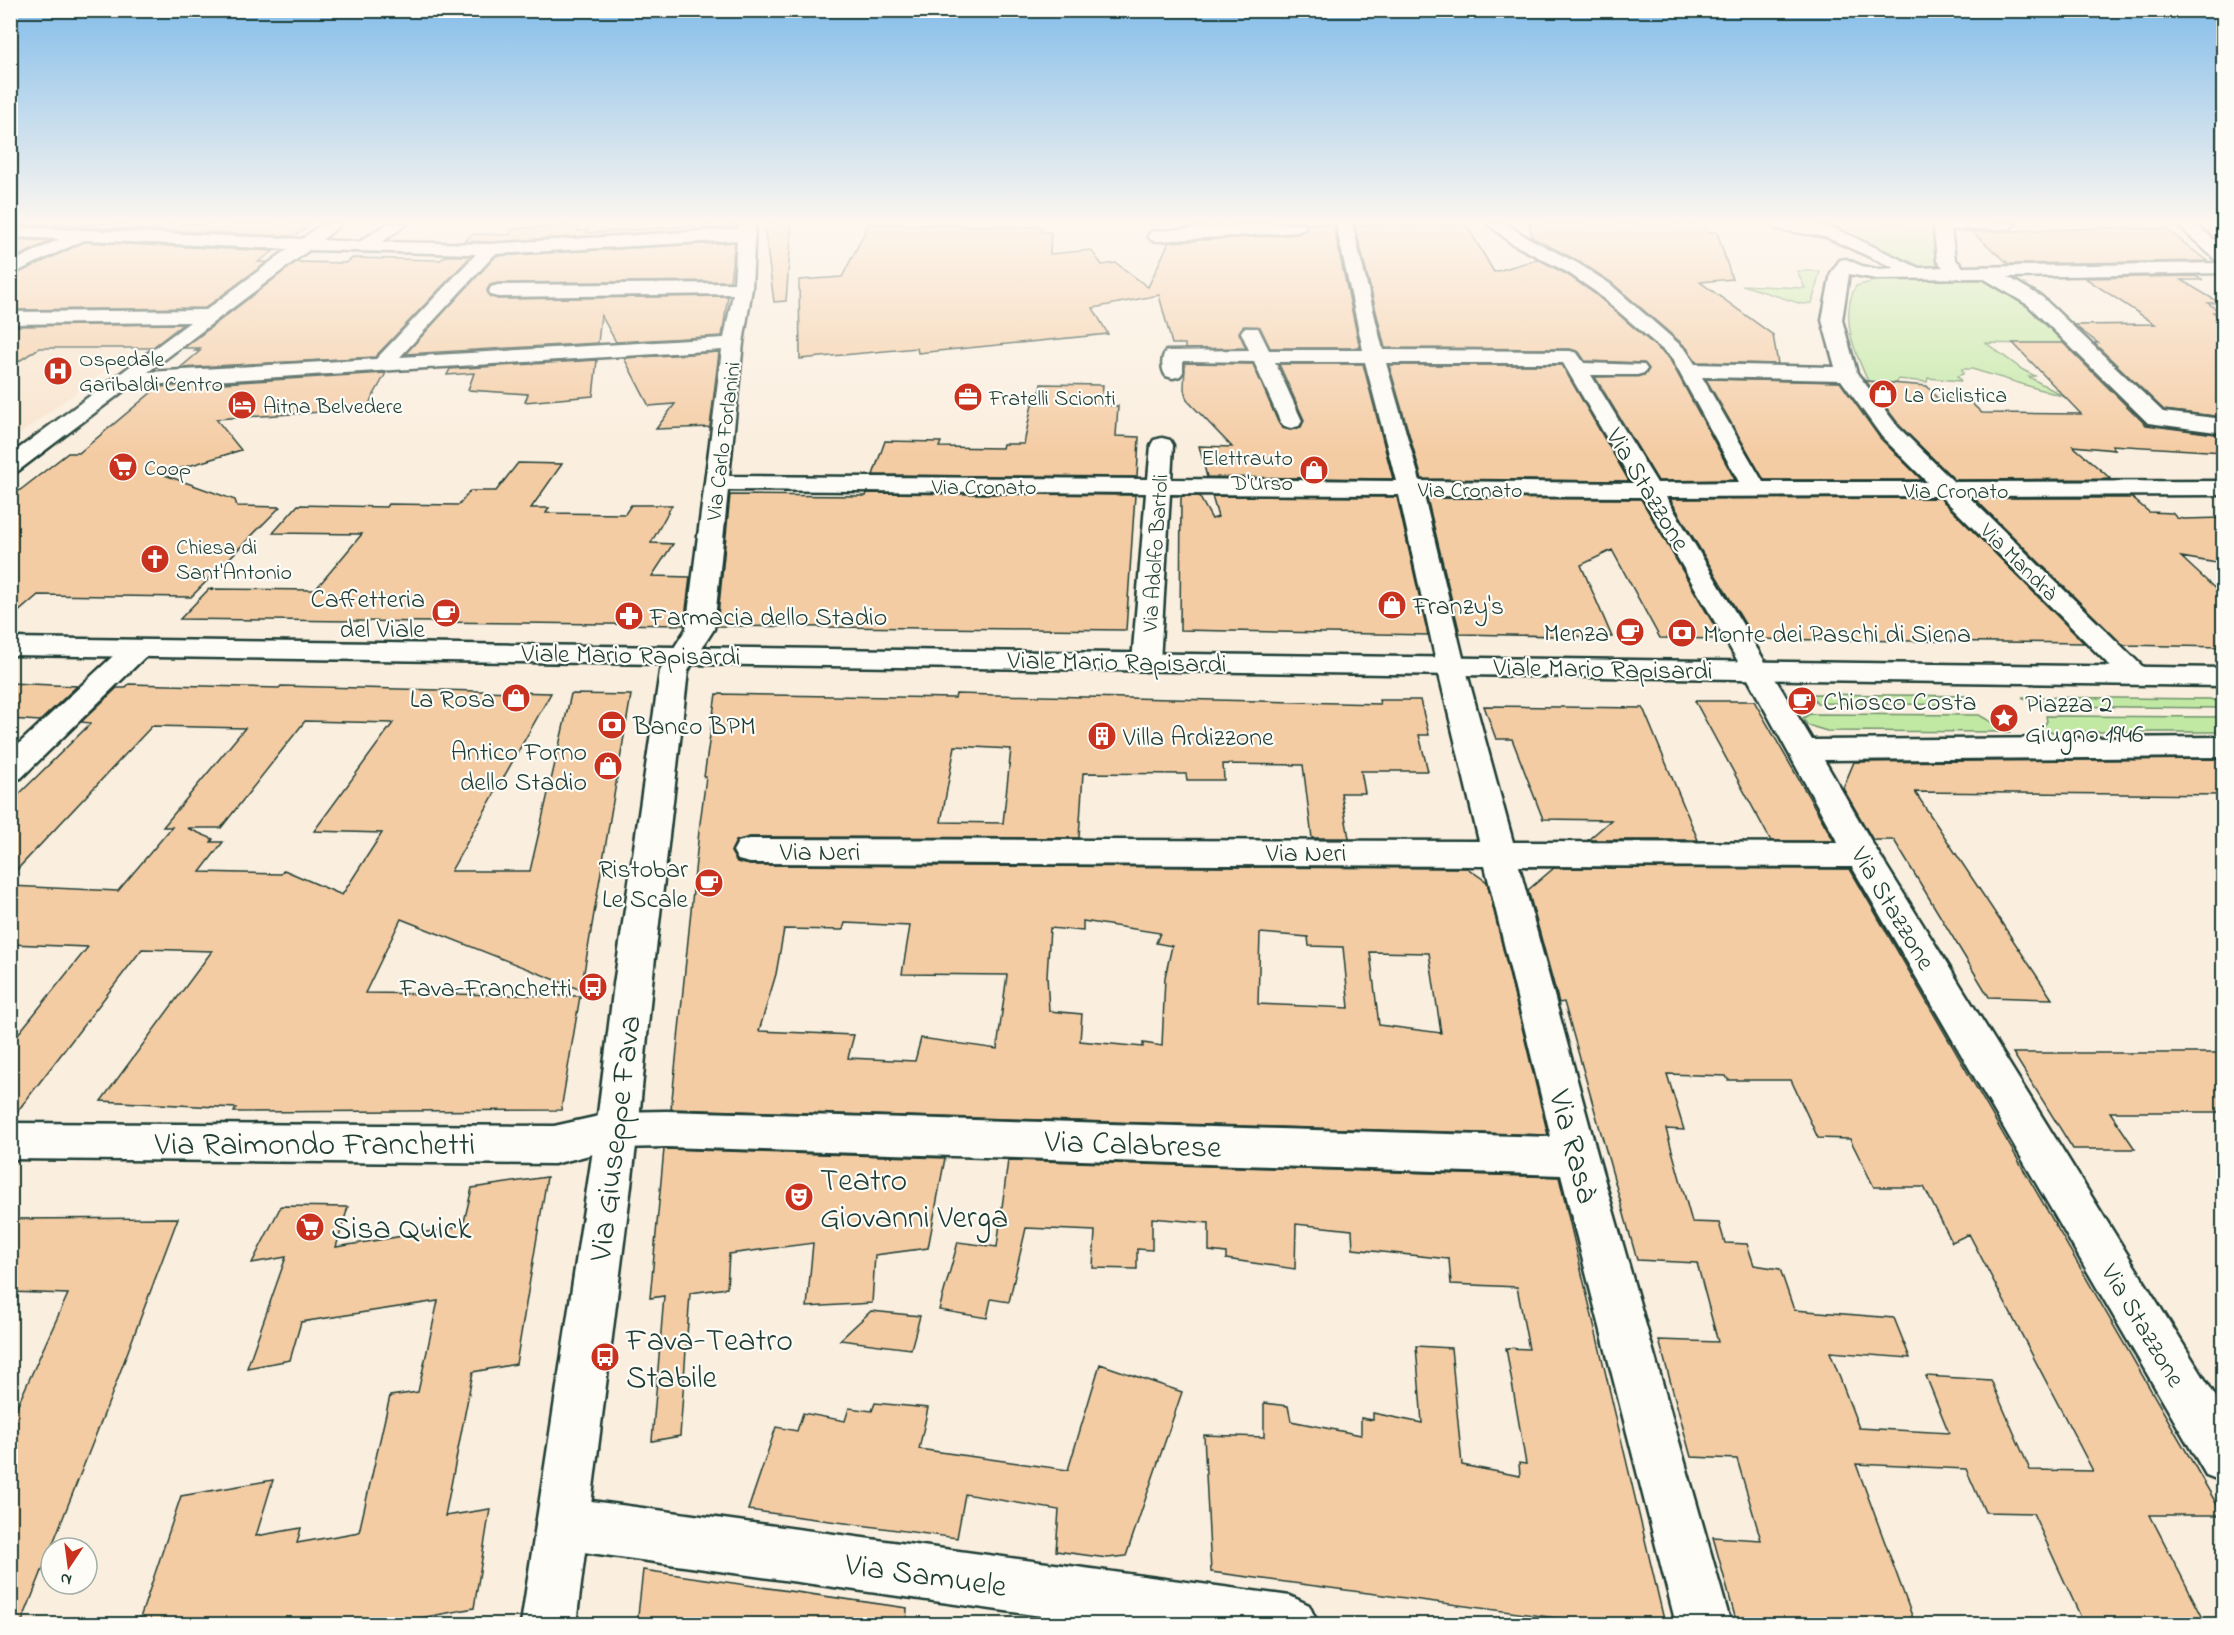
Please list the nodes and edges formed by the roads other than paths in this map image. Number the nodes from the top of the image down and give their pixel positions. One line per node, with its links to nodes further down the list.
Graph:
1 (228, 300): 8 (street)
2 (441, 300): 15 (street)
3 (740, 300): 11 (street, Via Carlo Forlanini)
4 (1361, 300): 13 (street, Via Rasà)
5 (1618, 300): 17 (street)
6 (1835, 300): 19 (street, Via Mandrà)
7 (2034, 300): 22 (street)
8 (209, 316): 9 (street); 20 (street)
9 (10, 318)
10 (1251, 332): 12 (street)
11 (734, 343): 15 (street); 25 (street, Via Carlo Forlanini)
12 (1262, 356): 13 (street); 18 (street); 21 (street)
13 (1374, 356): 14 (street); 28 (street, Via Rasà)
14 (1573, 363): 16 (street); 29 (street, Via Stazzone)
15 (382, 364): 20 (street)
16 (1637, 369)
17 (1690, 370): 19 (street); 30 (street)
18 (1173, 372)
19 (1847, 374): 31 (street, Via Mandrà)
20 (125, 380): 24 (street)
21 (1291, 421)
22 (2223, 426)
23 (1162, 445): 26 (street, Via Adolfo Bartoli)
24 (10, 466)
25 (717, 483): 26 (street, Via Cronato); 34 (street, Via Carlo Forlanini)
26 (1159, 487): 28 (street, Via Cronato); 35 (street, Via Adolfo Bartoli)
27 (2223, 488): 31 (street, Via Cronato)
28 (1410, 489): 29 (street, Via Cronato); 36 (street, Via Rasà)
29 (1650, 490): 30 (street, Via Cronato); 37 (street, Via Stazzone)
30 (1755, 490): 31 (street, Via Cronato)
31 (1949, 490): 38 (street, Via Mandrà)
32 (10, 646): 33 (street, Viale Mario Rapisardi)
33 (137, 649): 34 (street, Viale Mario Rapisardi); 42 (street)
34 (684, 654): 35 (street, Viale Mario Rapisardi); 46 (street, Via Giuseppe Fava)
35 (1146, 662): 36 (street, Viale Mario Rapisardi)
36 (1451, 666): 37 (street, Viale Mario Rapisardi); 44 (street, Via Rasà)
37 (1757, 670): 38 (street, Viale Mario Rapisardi); 41 (street, Via Stazzone)
38 (2134, 675): 39 (street, Viale Mario Rapisardi)
39 (2223, 677)
40 (2223, 747): 41 (street)
41 (1803, 750): 45 (street, Via Stazzone)
42 (10, 771)
43 (750, 850): 44 (street, Via Neri)
44 (1501, 853): 45 (street, Via Neri); 48 (street, Via Rasà)
45 (1862, 855): 49 (street, Via Stazzone)
46 (617, 1131): 47 (street, Via Raimondo Franchetti); 48 (street, Via Calabrese); 50 (street, Via Giuseppe Fava)
47 (10, 1141)
48 (1577, 1156): 53 (street, Via Rasà)
49 (2223, 1456)
50 (562, 1523): 51 (street, Via Giuseppe Fava); 52 (street, Via Samuele)
51 (548, 1624)
52 (1290, 1624)
53 (1704, 1624)

